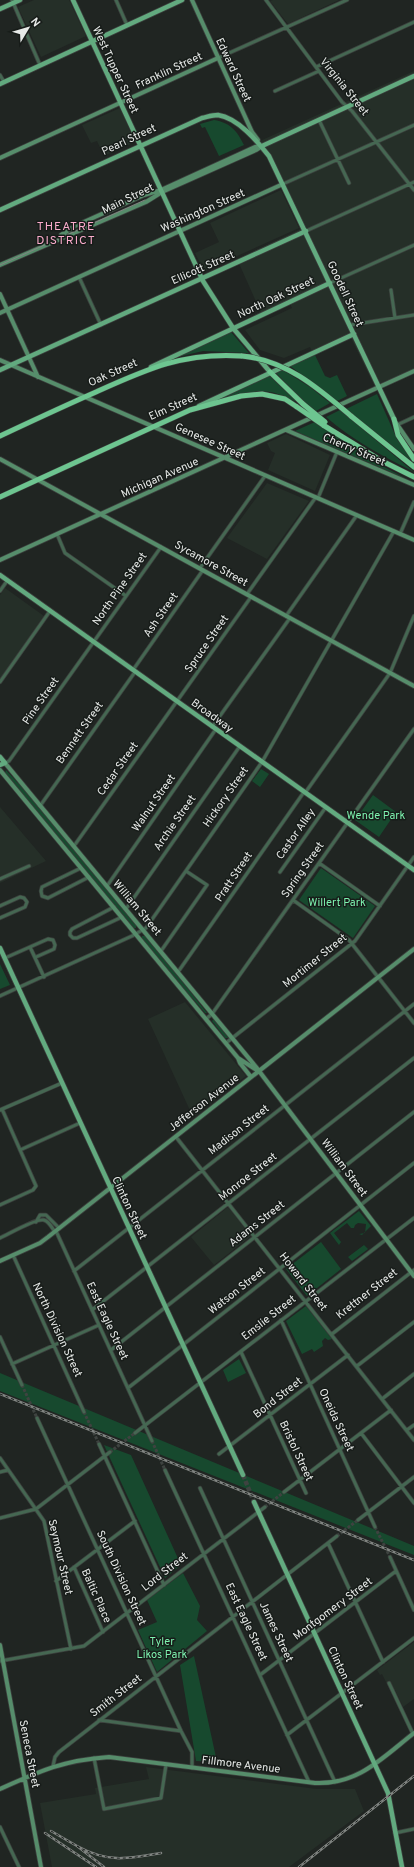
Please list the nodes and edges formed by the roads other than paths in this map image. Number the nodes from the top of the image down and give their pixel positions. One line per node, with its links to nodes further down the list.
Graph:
1 (20, 0): 8 (main road)
2 (73, 0): 13 (main road, West Tupper Street)
3 (116, 0): 11 (street)
4 (182, 0): 11 (main road)
5 (192, 0): 14 (street, Edward Street)
6 (266, 0): 12 (street, Virginia Street)
7 (346, 0): 12 (street, Franklin Street)
8 (13, 2): 9 (main road); 15 (street)
9 (0, 9)
10 (414, 22): 16 (street)
11 (127, 25): 13 (main road)
12 (286, 27): 14 (street, Franklin Street); 16 (street, Virginia Street)
13 (92, 41): 15 (main road); 22 (main road, West Tupper Street)
14 (218, 58): 22 (street, Franklin Street); 28 (street, Edward Street)
15 (40, 66): 20 (main road)
16 (316, 67): 17 (street, Virginia Street)
17 (319, 71): 21 (street); 23 (street, Virginia Street)
18 (0, 74): 20 (street)
19 (414, 76): 23 (main road)
20 (2, 83)
21 (275, 91)
22 (120, 103): 27 (main road, West Tupper Street); 29 (street, Franklin Street)
23 (348, 107): 24 (main road); 26 (street, Virginia Street)
24 (319, 120): 28 (main road); 30 (street)
25 (414, 125): 26 (street, Washington Street)
26 (376, 142): 30 (street, Washington Street); 34 (street, Virginia Street)
27 (140, 145): 28 (main road, Pearl Street); 36 (main road, West Tupper Street); 37 (main road, Pearl Street)
28 (262, 146): 33 (main road, Goodell Street); 36 (street)
29 (0, 158)
30 (338, 159): 32 (street); 33 (street, Washington Street)
31 (414, 182): 34 (street, Ellicott Street)
32 (349, 183)
33 (283, 184): 38 (main road, Goodell Street); 39 (street, Washington Street)
34 (408, 184): 35 (street); 38 (street, Ellicott Street)
35 (414, 190)
36 (161, 191): 39 (main road, West Tupper Street); 41 (street, Main Street); 41 (street, Main Street)
37 (0, 210)
38 (306, 231): 43 (main road, Ellicott Street); 44 (main road, Goodell Street)
39 (180, 232): 42 (street, Washington Street); 43 (main road, West Tupper Street)
40 (414, 245): 44 (street, North Oak Street)
41 (0, 264)
42 (79, 277): 47 (street, Washington Street); 51 (street)
43 (202, 278): 51 (main road, Ellicott Street); 53 (main road, West Tupper Street)
44 (330, 283): 52 (main road, Goodell Street); 53 (main road, North Oak Street)
45 (391, 290): 50 (street)
46 (0, 294): 47 (street)
47 (7, 310): 48 (street, Washington Street); 55 (street)
48 (0, 313)
49 (414, 315): 50 (street)
50 (395, 318): 52 (street)
51 (101, 325): 55 (main road, Ellicott Street)
52 (350, 325): 54 (main road, Goodell Street)
53 (233, 328): 59 (main road, Oak Street); 61 (main road, West Tupper Street)
54 (354, 334): 61 (main road, Elm Street); 63 (main road, Goodell Street)
55 (29, 357): 57 (main road, Ellicott Street); 62 (street)
56 (0, 360): 57 (street, Genesee Street)
57 (11, 365): 58 (main road, Ellicott Street); 62 (street, Genesee Street)
58 (0, 370)
59 (146, 370): 64 (highway, Oak Street); 78 (highway, bridge)
60 (414, 371): 63 (street, Michigan Avenue)
61 (270, 372): 65 (main road, Elm Street); 70 (highway, bridge)
62 (38, 377): 64 (street, Genesee Street)
63 (379, 387): 67 (main road, Goodell Street); 71 (street, Michigan Avenue)
64 (84, 397): 69 (street, Genesee Street); 72 (highway, Oak Street)
65 (190, 410): 69 (highway, Elm Street); 70 (highway, bridge)
66 (414, 417): 68 (street)
67 (394, 419): 68 (street, Goodell Street); 77 (highway)
68 (399, 424): 73 (street, Goodell Street)
69 (152, 427): 75 (street, Genesee Street); 81 (highway, Elm Street)
70 (330, 428): 80 (highway)
71 (286, 430): 74 (street, Cherry Street); 75 (street, Michigan Avenue)
72 (0, 436)
73 (414, 449)
74 (337, 452): 82 (street, Cherry Street); 84 (street, Spruce Street)
75 (224, 458): 79 (street, Genesee Street); 86 (street, Michigan Avenue)
76 (0, 459): 81 (street, Sycamore Street)
77 (414, 459)
78 (414, 467)
79 (265, 476): 84 (street, Genesee Street); 94 (street, Ash Street)
80 (414, 477)
81 (38, 480): 83 (highway, Elm Street); 86 (street, Sycamore Street)
82 (414, 485)
83 (0, 497)
84 (317, 498): 87 (street, Genesee Street); 98 (street, Spruce Street)
85 (414, 502): 90 (street)
86 (101, 514): 89 (street, Michigan Avenue); 92 (street, Sycamore Street)
87 (357, 515): 88 (street, Genesee Street); 102 (street, Walnut Street)
88 (394, 531): 90 (street, Genesee Street); 103 (street, Hickory Street)
89 (57, 534): 93 (street, Michigan Avenue); 99 (street)
90 (400, 534): 91 (street, Genesee Street)
91 (414, 540)
92 (161, 547): 94 (street, Sycamore Street); 99 (street, North Pine Street)
93 (0, 560)
94 (201, 569): 98 (street, Sycamore Street); 105 (street, Ash Street)
95 (0, 575): 96 (main road, Broadway)
96 (7, 581): 97 (street); 100 (main road, Broadway)
97 (0, 591)
98 (249, 595): 102 (street, Sycamore Street); 109 (street, Spruce Street)
99 (126, 596): 104 (street, North Pine Street)
100 (50, 611): 104 (main road, Broadway); 107 (street)
101 (414, 616): 106 (street, Pratt Street)
102 (288, 617): 103 (street, Sycamore Street); 110 (street, Walnut Street)
103 (332, 640): 106 (street, Sycamore Street); 114 (street, Hickory Street)
104 (94, 642): 105 (main road, Broadway); 115 (street, Pine Street)
105 (134, 671): 109 (main road, Broadway); 118 (street, Bennett Street)
106 (390, 673): 108 (street, Sycamore Street); 117 (street, Pratt Street)
107 (0, 682)
108 (414, 686)
109 (177, 701): 110 (main road, Broadway); 121 (street, Cedar Street)
110 (214, 728): 112 (main road, Broadway); 132 (street, Walnut Street)
111 (414, 729): 120 (street, Spring Street)
112 (240, 746): 114 (main road, Broadway); 137 (street, Archie Street)
113 (0, 757): 115 (main road, William Street)
114 (262, 762): 117 (main road, Broadway); 128 (street, Hickory Street)
115 (2, 764): 118 (street, William Street)
116 (0, 770): 126 (street, William Street)
117 (304, 792): 119 (main road, Broadway); 149 (street, Pratt Street)
118 (40, 806): 121 (street, William Street)
119 (326, 807): 120 (main road, Broadway); 129 (street, Castor Alley)
120 (348, 823): 123 (street, Spring Street); 125 (main road, Broadway)
121 (74, 846): 132 (street, William Street)
122 (414, 857): 125 (street, Mortimer Street)
123 (319, 863): 133 (street, Spring Street); 135 (street)
124 (29, 866): 131 (street)
125 (408, 866): 127 (main road, Broadway); 135 (street, Mortimer Street)
126 (81, 868): 130 (street, William Street); 130 (street)
127 (414, 870)
128 (186, 871): 140 (street, Hickory Street); 146 (street)
129 (280, 872)
130 (89, 877): 136 (street, William Street)
131 (0, 879)
132 (107, 886): 137 (street, William Street)
133 (293, 900): 142 (street); 156 (street, Spring Street)
134 (0, 906): 139 (street)
135 (380, 906): 142 (street, Mortimer Street)
136 (114, 907): 138 (street, William Street); 138 (street)
137 (126, 910): 140 (street, William Street)
138 (122, 917): 141 (street, William Street)
139 (0, 918)
140 (143, 930): 141 (street, Hickory Street); 146 (street, William Street)
141 (136, 934): 150 (street, Hickory Street); 157 (street, William Street)
142 (352, 944): 151 (street); 159 (street, Mortimer Street)
143 (30, 946): 147 (street); 148 (street); 148 (street)
144 (0, 948): 147 (main road, Clinton Street)
145 (414, 949): 151 (street, Jefferson Avenue)
146 (161, 952): 149 (street, William Street)
147 (5, 958): 152 (main road, Clinton Street)
148 (36, 958): 150 (street)
149 (178, 972): 156 (street, William Street)
150 (44, 977): 152 (street, Hickory Street)
151 (378, 977): 155 (street); 163 (street, Jefferson Avenue)
152 (19, 988): 153 (street, Hickory Street); 165 (main road, Clinton Street)
153 (0, 996)
154 (414, 1004): 155 (street, Madison Street)
155 (404, 1011): 158 (street); 166 (street, Madison Street)
156 (212, 1014): 157 (street, Spring Street); 159 (street, William Street)
157 (206, 1019): 160 (street, William Street)
158 (414, 1023)
159 (232, 1038): 160 (street, Mortimer Street); 163 (street, William Street)
160 (226, 1043): 161 (street, William Street)
161 (238, 1058): 163 (street, William Street); 164 (street)
162 (414, 1058): 171 (street, Monroe Street)
163 (259, 1071): 164 (street, Jefferson Avenue); 166 (street, William Street)
164 (251, 1077): 170 (street, Jefferson Avenue)
165 (62, 1083): 167 (street); 169 (main road, Clinton Street)
166 (285, 1105): 171 (street, William Street); 174 (street, Madison Street)
167 (1, 1110): 172 (street)
168 (414, 1112): 175 (street, Adams Street)
169 (80, 1123): 172 (street); 176 (main road, Clinton Street)
170 (176, 1137): 174 (street, Howard Street); 176 (street, Jefferson Avenue)
171 (311, 1139): 175 (street, William Street); 177 (street, Monroe Street)
172 (20, 1150): 178 (street)
173 (414, 1163): 179 (street, Watson Street)
174 (203, 1170): 177 (street, Howard Street); 182 (street, Madison Street)
175 (336, 1173): 179 (street, William Street); 184 (street, Adams Street)
176 (110, 1188): 182 (main road, Clinton Street); 183 (street, Jefferson Avenue)
177 (229, 1203): 184 (street, Howard Street); 189 (street, Monroe Street)
178 (0, 1205)
179 (361, 1205): 186 (street, William Street); 190 (street, Watson Street)
180 (414, 1218): 186 (street, Emslie Street)
181 (36, 1222): 183 (street); 183 (street, East Eagle Street); 185 (street, East Eagle Street)
182 (129, 1228): 189 (main road, Clinton Street); 191 (street, Madison Street)
183 (57, 1230): 187 (street, Jefferson Avenue); 191 (street, East Eagle Street)
184 (255, 1236): 190 (street, Howard Street); 194 (street, Adams Street)
185 (0, 1238)
186 (386, 1239): 192 (street, William Street); 193 (street, Emslie Street)
187 (13, 1255): 188 (street, Jefferson Avenue); 201 (street, North Division Street)
188 (0, 1261)
189 (146, 1268): 194 (main road, Clinton Street); 195 (street, Monroe Street)
190 (280, 1268): 193 (street, Howard Street); 202 (street, Watson Street)
191 (74, 1271): 195 (street, East Eagle Street)
192 (413, 1272): 199 (street, Krettner Street)
193 (306, 1301): 196 (street, Emslie Street); 199 (street, Howard Street)
194 (165, 1308): 202 (main road, Clinton Street); 203 (street, Adams Street)
195 (92, 1310): 198 (street, East Eagle Street)
196 (281, 1320): 204 (street, Emslie Street); 210 (street, Oneida Street)
197 (414, 1322): 207 (street)
198 (99, 1325): 201 (street); 203 (street, East Eagle Street)
199 (332, 1334): 205 (street, Howard Street)
200 (0, 1337): 206 (street)
201 (54, 1346): 206 (street); 215 (street, North Division Street)
202 (182, 1346): 209 (main road, Clinton Street); 212 (street, Watson Street)
203 (111, 1350): 212 (street, East Eagle Street)
204 (241, 1352): 209 (street, Emslie Street); 216 (street, Bristol Street)
205 (348, 1355): 207 (street, Howard Street); 210 (street, Bond Street)
206 (12, 1364): 211 (street)
207 (357, 1366): 213 (street, Howard Street)
208 (414, 1374): 213 (street)
209 (200, 1383): 218 (street, Emslie Street); 226 (main road, Clinton Street)
210 (310, 1384): 216 (street, Bond Street); 227 (street, Oneida Street)
211 (22, 1385)
212 (128, 1388): 218 (street, East Eagle Street)
213 (382, 1398): 214 (street, Howard Street)
214 (391, 1410): 220 (street, Howard Street); 222 (street)
215 (84, 1412)
216 (270, 1416): 226 (street, Bond Street); 237 (street, Bristol Street)
217 (37, 1418): 238 (street, South Division Street)
218 (145, 1425): 221 (street, Emslie Street); 224 (street, East Eagle Street)
219 (414, 1425): 220 (street)
220 (407, 1430): 223 (street, Howard Street)
221 (135, 1433)
222 (360, 1433): 227 (street); 239 (street)
223 (414, 1440)
224 (152, 1441)
225 (99, 1444): 230 (street)
226 (229, 1447): 229 (street, Bond Street); 235 (main road, Clinton Street)
227 (340, 1449): 237 (street); 248 (street, Oneida Street)
228 (110, 1452): 230 (street)
229 (219, 1454)
230 (104, 1456): 238 (street); 251 (street)
231 (0, 1458): 232 (street, Seymour Street)
232 (8, 1470): 234 (street); 246 (street, Seymour Street)
233 (166, 1470): 257 (street, East Eagle Street)
234 (0, 1472)
235 (242, 1476)
236 (414, 1477): 239 (street)
237 (300, 1480): 241 (street); 242 (street, Bristol Street)
238 (68, 1485): 246 (street); 256 (street, South Division Street)
239 (402, 1486): 244 (street); 248 (street)
240 (200, 1488): 254 (street, James Street)
241 (284, 1492)
242 (306, 1493)
243 (254, 1502): 247 (main road, Clinton Street)
244 (414, 1503)
245 (265, 1507): 247 (street, Lord Street)
246 (36, 1509): 249 (street); 262 (street, Seymour Street)
247 (259, 1512): 254 (street, Lord Street); 261 (main road, Clinton Street)
248 (368, 1512): 250 (street); 252 (street, Oneida Street)
249 (0, 1518)
250 (358, 1520)
251 (134, 1521): 256 (street); 263 (street)
252 (375, 1527)
253 (337, 1536): 255 (street, Smith Street)
254 (223, 1539): 257 (street, Lord Street); 264 (street, James Street)
255 (328, 1543): 261 (street, Smith Street); 265 (street)
256 (97, 1549): 259 (street); 267 (street, South Division Street)
257 (204, 1553): 263 (street, Lord Street); 268 (street, East Eagle Street)
258 (390, 1558): 260 (street)
259 (74, 1568): 262 (street); 269 (street, Baltic Place)
260 (396, 1571): 265 (street, Montgomery Street); 266 (street)
261 (288, 1574): 264 (street, Smith Street); 270 (main road, Clinton Street)
262 (56, 1581): 273 (street, Seymour Street)
263 (164, 1584): 267 (street, Lord Street)
264 (252, 1602): 268 (street, Smith Street); 275 (street, James Street)
265 (356, 1602): 270 (street, Montgomery Street); 276 (street)
266 (414, 1610)
267 (127, 1613): 269 (street, Lord Street); 278 (street, South Division Street)
268 (233, 1616): 277 (street, East Eagle Street); 278 (street, Smith Street)
269 (103, 1632): 273 (street, Lord Street)
270 (315, 1633): 275 (street, Montgomery Street); 280 (main road, Clinton Street)
271 (414, 1638): 276 (street)
272 (0, 1645): 274 (street, Seneca Street)
273 (71, 1649): 274 (street, Lord Street)
274 (1, 1661): 291 (street, Seneca Street)
275 (279, 1661): 277 (street, Montgomery Street); 282 (street, James Street)
276 (383, 1662): 280 (street)
277 (260, 1675): 285 (street, East Eagle Street)
278 (155, 1676): 281 (street, Smith Street); 283 (street, South Division Street)
279 (389, 1683): 284 (street)
280 (342, 1693): 282 (street); 287 (main road, Clinton Street)
281 (99, 1720): 283 (street); 289 (street, Smith Street)
282 (306, 1721): 285 (street); 293 (street, James Street)
283 (181, 1731): 290 (street, South Division Street)
284 (413, 1734): 287 (street, Fillmore Avenue)
285 (288, 1735): 292 (street, East Eagle Street)
286 (94, 1758): 288 (street, Fillmore Avenue); 288 (street); 289 (street, Fillmore Avenue)
287 (375, 1764): 293 (street, Fillmore Avenue); 297 (main road, Clinton Street)
288 (166, 1765): 290 (street, Fillmore Avenue)
289 (53, 1766): 291 (street)
290 (192, 1768): 292 (street, Fillmore Avenue)
291 (24, 1778): 294 (street); 299 (street, Seneca Street)
292 (309, 1782): 293 (street, Fillmore Avenue)
293 (335, 1782)
294 (0, 1789)
295 (0, 1826): 298 (street)
296 (414, 1829): 297 (street)
297 (395, 1833): 300 (main road, Clinton Street)
298 (19, 1867)
299 (41, 1867)
300 (402, 1867)

